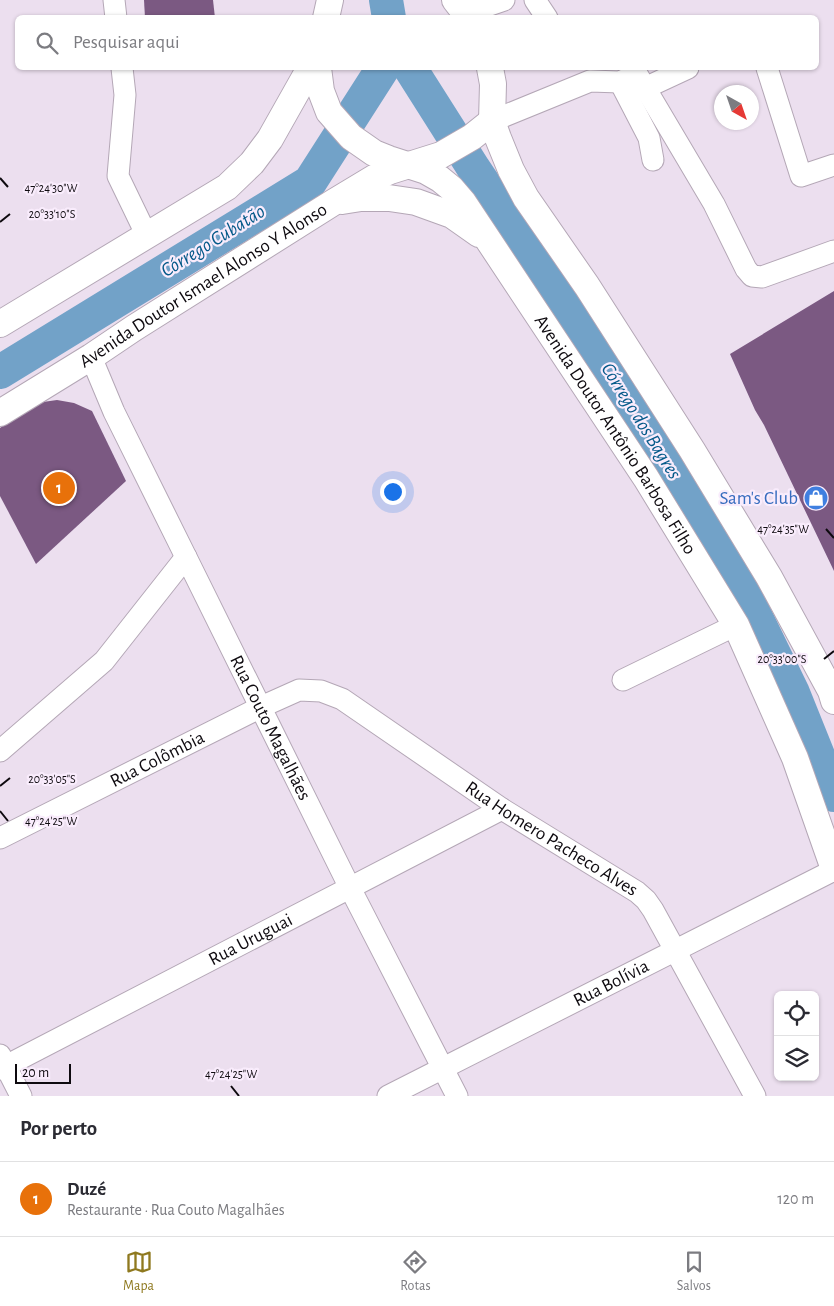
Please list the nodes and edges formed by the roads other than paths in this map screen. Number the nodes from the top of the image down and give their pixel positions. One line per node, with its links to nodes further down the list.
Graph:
1 (114, 0): 6 (street)
2 (330, 0): 7 (main road)
3 (504, 0): 5 (street)
4 (535, 0): 8 (street)
5 (463, 10)
6 (116, 15)
7 (327, 15)
8 (545, 15)
9 (122, 70): 23 (street)
10 (309, 70): 23 (main road)
11 (318, 70): 20 (main road, Avenida Doutor Antônio Barbosa Filho)
12 (490, 70): 18 (main road)
13 (684, 70): 17 (street)
14 (768, 70): 21 (street)
15 (586, 74): 16 (street); 18 (street)
16 (620, 82): 17 (street); 19 (street)
17 (645, 88): 25 (street)
18 (492, 121): 20 (main road, Avenida Doutor Ismael Alonso Y Alonso); 32 (main road)
19 (653, 160)
20 (411, 165): 22 (main road, Avenida Doutor Ismael Alonso Y Alonso); 24 (main road, Avenida Doutor Antônio Barbosa Filho)
21 (834, 165)
22 (334, 202): 24 (main road); 27 (main road, Avenida Doutor Ismael Alonso Y Alonso)
23 (148, 236): 26 (main road)
24 (492, 245): 30 (main road, Avenida Doutor Antônio Barbosa Filho)
25 (834, 251)
26 (1, 323)
27 (91, 357): 28 (main road, Avenida Doutor Ismael Alonso Y Alonso); 29 (street, Rua Couto Magalhães)
28 (0, 413)
29 (186, 557): 33 (street, Rua Couto Magalhães); 34 (street)
30 (736, 625): 31 (street); 37 (main road, Avenida Doutor Antônio Barbosa Filho)
31 (623, 680)
32 (833, 694)
33 (261, 707): 35 (street, Rua Homero Pacheco Alves); 36 (street, Rua Colômbia); 38 (street, Rua Couto Magalhães)
34 (0, 750)
35 (502, 809): 38 (street, Rua Uruguai); 39 (street, Rua Homero Pacheco Alves)
36 (0, 838)
37 (834, 870): 39 (street, Rua Bolívia)
38 (350, 888): 40 (street, Rua Uruguai); 41 (street, Rua Couto Magalhães)
39 (675, 950): 41 (street, Rua Bolívia); 45 (street, Rua Homero Pacheco Alves)
40 (2, 1063): 42 (street)
41 (443, 1068): 43 (street, Rua Bolívia); 44 (street, Rua Couto Magalhães)
42 (21, 1096)
43 (388, 1096)
44 (457, 1096)
45 (755, 1096)

